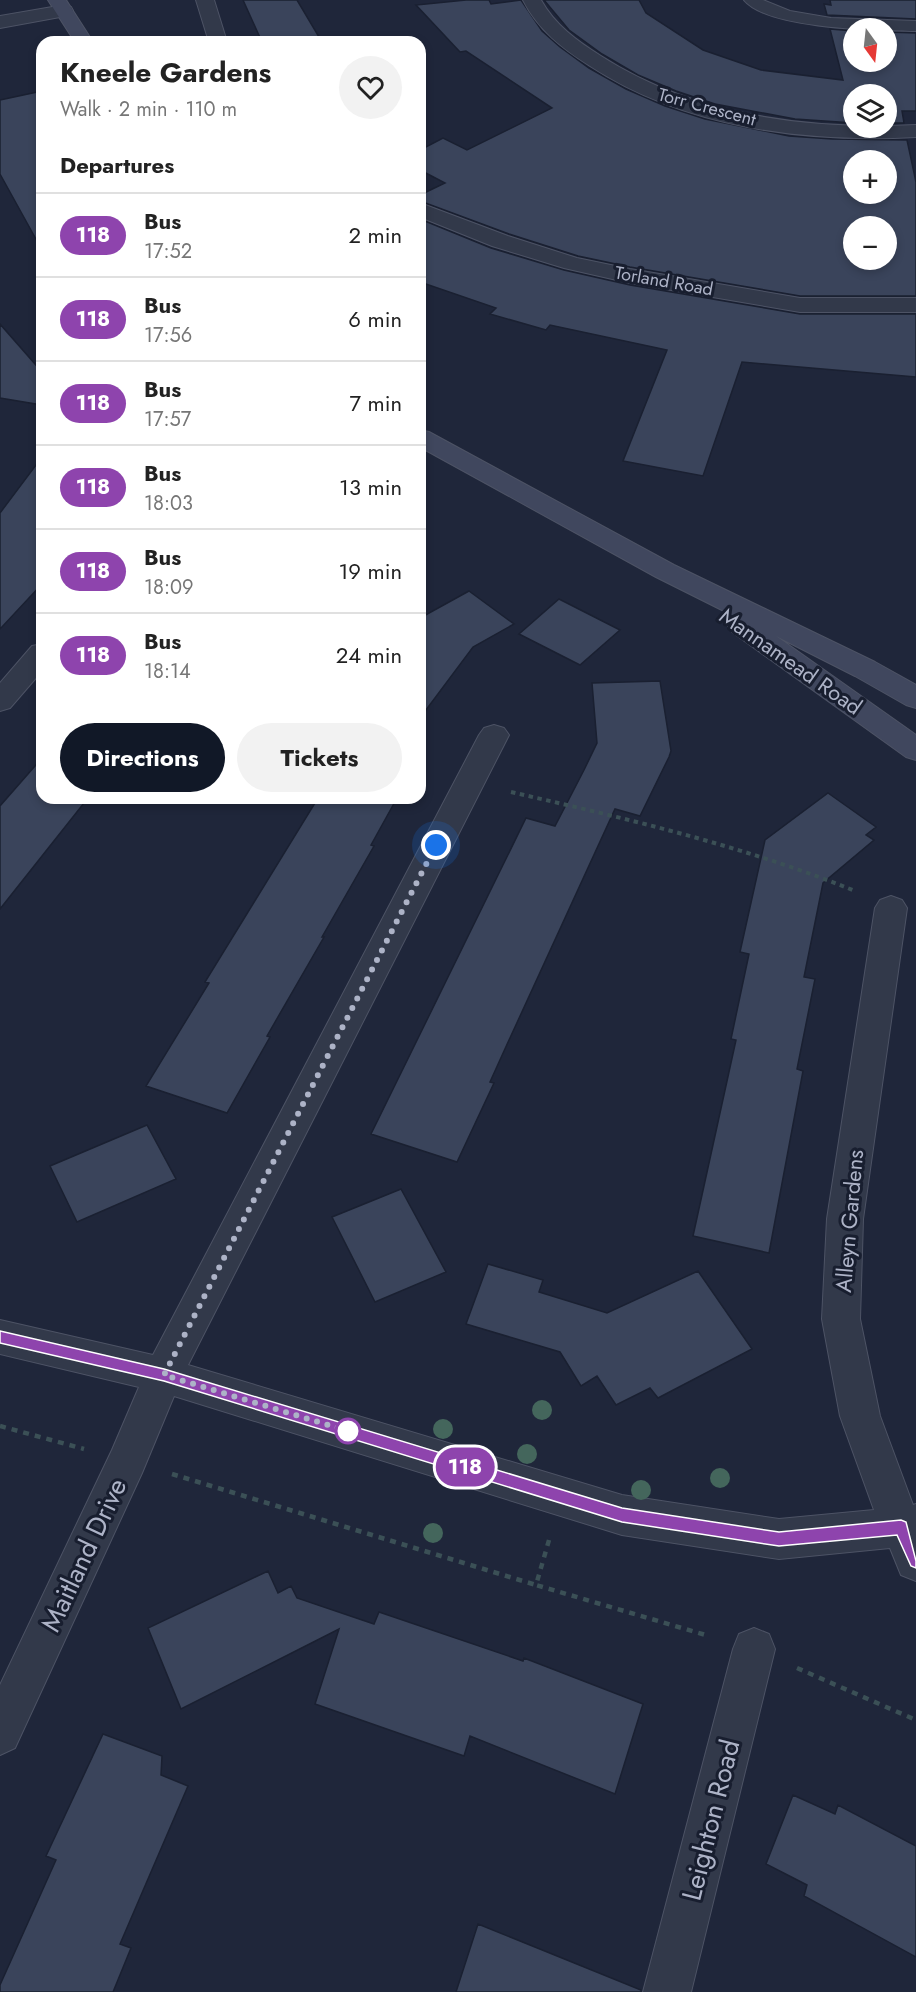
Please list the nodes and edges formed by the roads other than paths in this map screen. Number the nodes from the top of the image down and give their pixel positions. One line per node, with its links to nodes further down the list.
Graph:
1 (205, 0): 8 (street)
2 (532, 0): 9 (street, Torr Crescent)
3 (752, 0): 6 (lane)
4 (61, 5): 5 (street); 7 (main road)
5 (0, 22)
6 (916, 27)
7 (80, 36)
8 (216, 36)
9 (916, 131)
10 (426, 211): 11 (street, Torland Road)
11 (916, 306)
12 (426, 440): 13 (main road, Mannamead Road)
13 (665, 571): 15 (main road, Mannamead Road); 18 (main road, Mannamead Road)
14 (36, 660): 16 (street)
15 (916, 698)
16 (0, 701)
17 (494, 735): 21 (street, Maitland Drive)
18 (916, 750)
19 (891, 908): 22 (street, Alleyn Gardens)
20 (0, 1337): 21 (street)
21 (164, 1375): 22 (street); 24 (street, Maitland Drive)
22 (911, 1537)
23 (754, 1649): 25 (street, Leighton Road)
24 (0, 1733)
25 (667, 1992)

